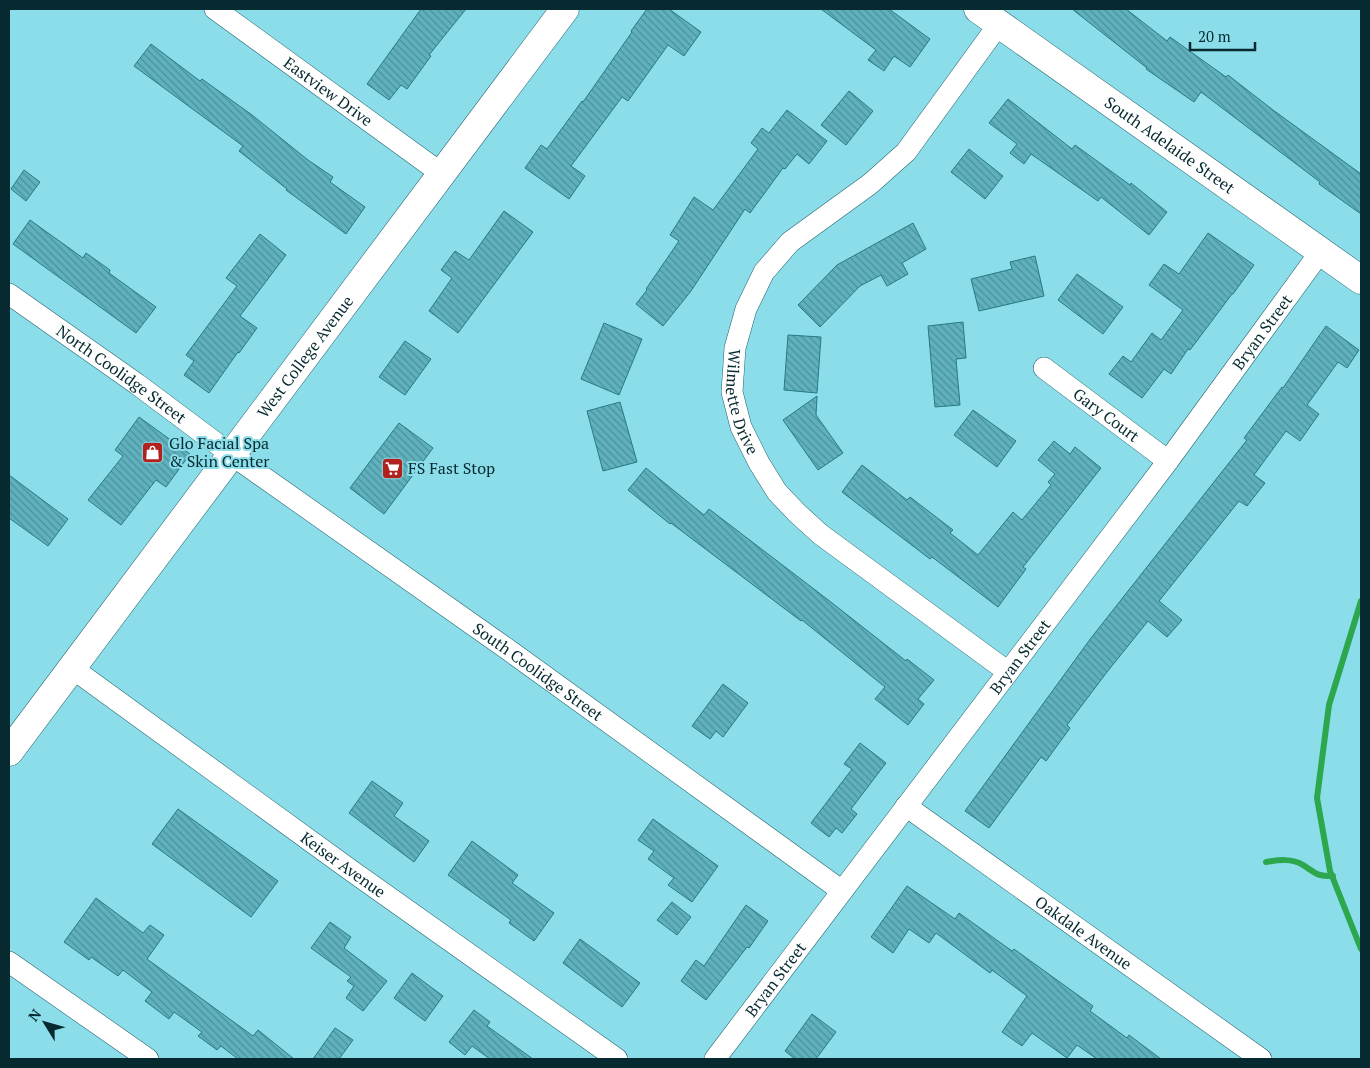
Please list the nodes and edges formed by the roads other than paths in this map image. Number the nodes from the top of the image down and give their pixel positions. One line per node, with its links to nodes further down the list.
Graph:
1 (215, 9): 4 (street, Eastview Drive)
2 (565, 9): 4 (main road, West College Avenue)
3 (989, 17): 5 (main road, South Adelaide Street); 12 (street, Wilmette Drive)
4 (442, 174): 9 (main road, West College Avenue)
5 (1321, 251): 6 (main road, South Adelaide Street); 10 (street, Bryan Street)
6 (1361, 280)
7 (9, 294): 9 (street, North Coolidge Street)
8 (1044, 368): 10 (street, Gary Court)
9 (232, 455): 11 (main road, West College Avenue); 15 (street, South Coolidge Street)
10 (1168, 461): 12 (street, Bryan Street)
11 (72, 668): 13 (main road, West College Avenue); 18 (street, Keiser Avenue)
12 (1008, 672): 14 (street, Bryan Street)
13 (9, 752)
14 (906, 806): 15 (street, Bryan Street); 20 (street, Oakdale Avenue)
15 (842, 891): 19 (street, Bryan Street)
16 (9, 962): 17 (street)
17 (148, 1059)
18 (617, 1059)
19 (715, 1059)
20 (1261, 1059)

